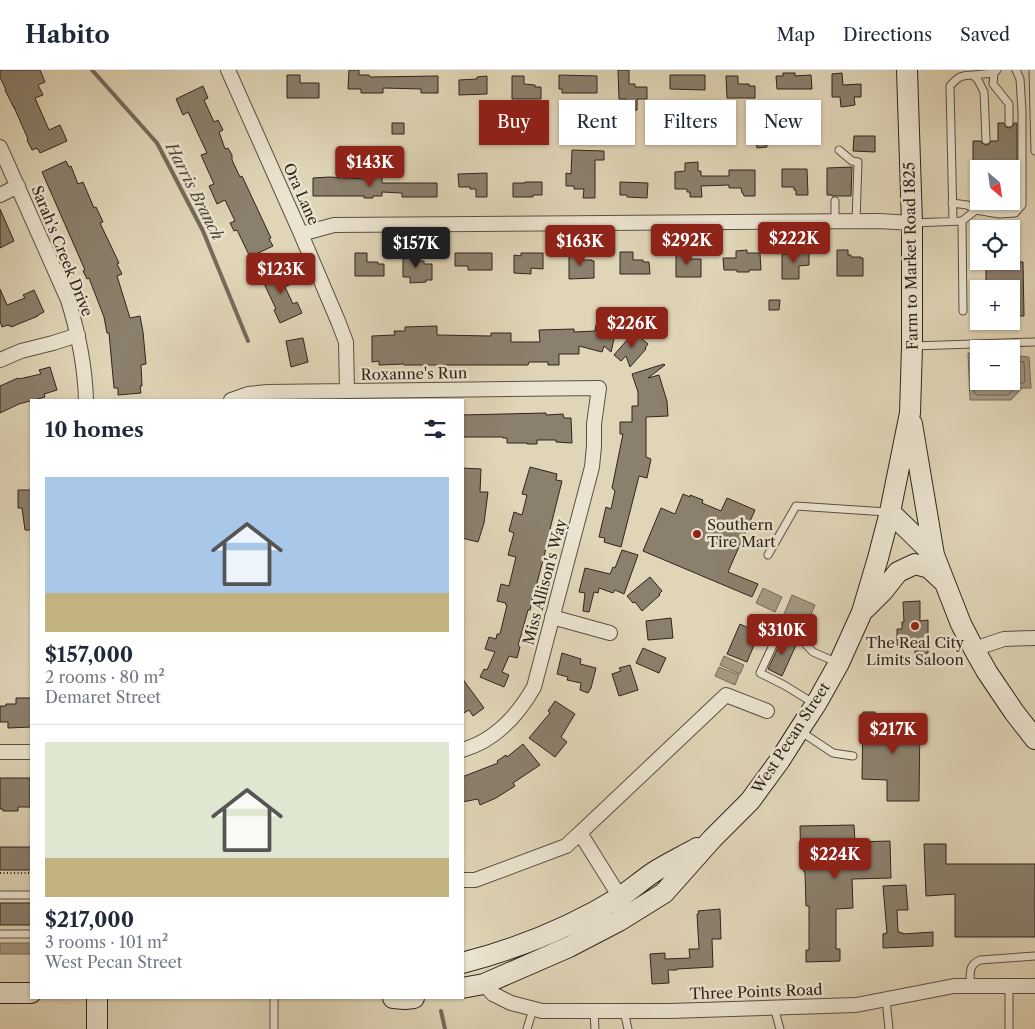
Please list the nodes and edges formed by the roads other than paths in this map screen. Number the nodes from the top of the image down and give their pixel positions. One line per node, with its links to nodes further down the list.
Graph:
1 (228, 70): 25 (street, Ora Lane)
2 (907, 70): 24 (main road, Farm to Market Road 1825)
3 (1016, 70): 17 (lane)
4 (1033, 70): 11 (lane)
5 (996, 72): 6 (lane); 7 (lane)
6 (973, 75): 8 (lane); 15 (lane)
7 (1009, 123)
8 (986, 140)
9 (0, 147): 12 (street, Sarah's Creek Drive)
10 (839, 150): 23 (lane)
11 (1035, 152)
12 (18, 186): 13 (street); 27 (street, Sarah's Creek Drive)
13 (0, 195)
14 (835, 201): 22 (lane)
15 (952, 203): 16 (lane); 20 (lane)
16 (970, 207)
17 (1020, 208)
18 (976, 210): 19 (lane); 21 (lane)
19 (1018, 210)
20 (953, 221): 21 (lane); 24 (lane)
21 (962, 221): 26 (lane)
22 (835, 222): 23 (street); 25 (street)
23 (856, 222): 24 (street)
24 (912, 223): 29 (main road, Farm to Market Road 1825)
25 (301, 234): 32 (street, Ora Lane)
26 (963, 311)
27 (78, 335): 30 (street); 35 (street, Sarah's Creek Drive)
28 (1035, 342): 29 (lane)
29 (912, 346): 37 (main road, Farm to Market Road 1825)
30 (0, 360)
31 (598, 388): 33 (street, Roxanne's Run); 43 (street, Miss Allison's Way)
32 (347, 391): 33 (street, Roxanne's Run); 34 (street, Roxanne's Run)
33 (427, 395)
34 (268, 396): 36 (street, Roxanne's Run)
35 (86, 399)
36 (234, 399)
37 (910, 413): 38 (main road, West Pecan Street); 40 (main road)
38 (890, 512): 39 (lane); 40 (main road); 42 (main road, West Pecan Street)
39 (768, 555)
40 (934, 555): 41 (main road)
41 (945, 582): 42 (main road); 46 (main road)
42 (862, 612): 47 (main road, West Pecan Street)
43 (552, 617): 44 (street); 52 (street, Miss Allison's Way)
44 (610, 633)
45 (1035, 638): 46 (street)
46 (974, 649): 51 (main road)
47 (838, 663): 48 (main road, West Pecan Street); 48 (lane)
48 (816, 704): 50 (main road, West Pecan Street)
49 (767, 711): 56 (street)
50 (799, 730): 55 (lane); 57 (main road, West Pecan Street)
51 (1034, 736)
52 (464, 749)
53 (0, 752): 54 (street)
54 (30, 752)
55 (853, 756)
56 (580, 833): 58 (street); 61 (street)
57 (712, 839): 61 (main road, West Pecan Street); 66 (main road, West Pecan Street)
58 (464, 880)
59 (30, 894): 60 (lane)
60 (0, 895)
61 (620, 897): 65 (main road, West Pecan Street)
62 (0, 934): 63 (lane)
63 (30, 934)
64 (1035, 956): 67 (lane)
65 (464, 963)
66 (484, 984): 70 (main road, West Pecan Street); 77 (street, Three Points Road)
67 (970, 986): 68 (street, Three Points Road); 75 (street, Three Points Road)
68 (1009, 986): 69 (street, Three Points Road); 87 (lane)
69 (1035, 986)
70 (464, 988)
71 (0, 993): 72 (main road)
72 (30, 994)
73 (97, 999): 80 (main road)
74 (274, 999): 81 (lane)
75 (886, 999): 76 (street, Three Points Road); 86 (lane)
76 (774, 1007): 79 (street, Three Points Road); 85 (lane)
77 (533, 1009): 78 (street, Three Points Road); 82 (lane)
78 (594, 1011): 79 (street, Three Points Road); 83 (lane)
79 (624, 1011): 84 (lane)
80 (97, 1029)
81 (274, 1029)
82 (526, 1029)
83 (595, 1029)
84 (628, 1029)
85 (780, 1029)
86 (889, 1029)
87 (1009, 1029)

